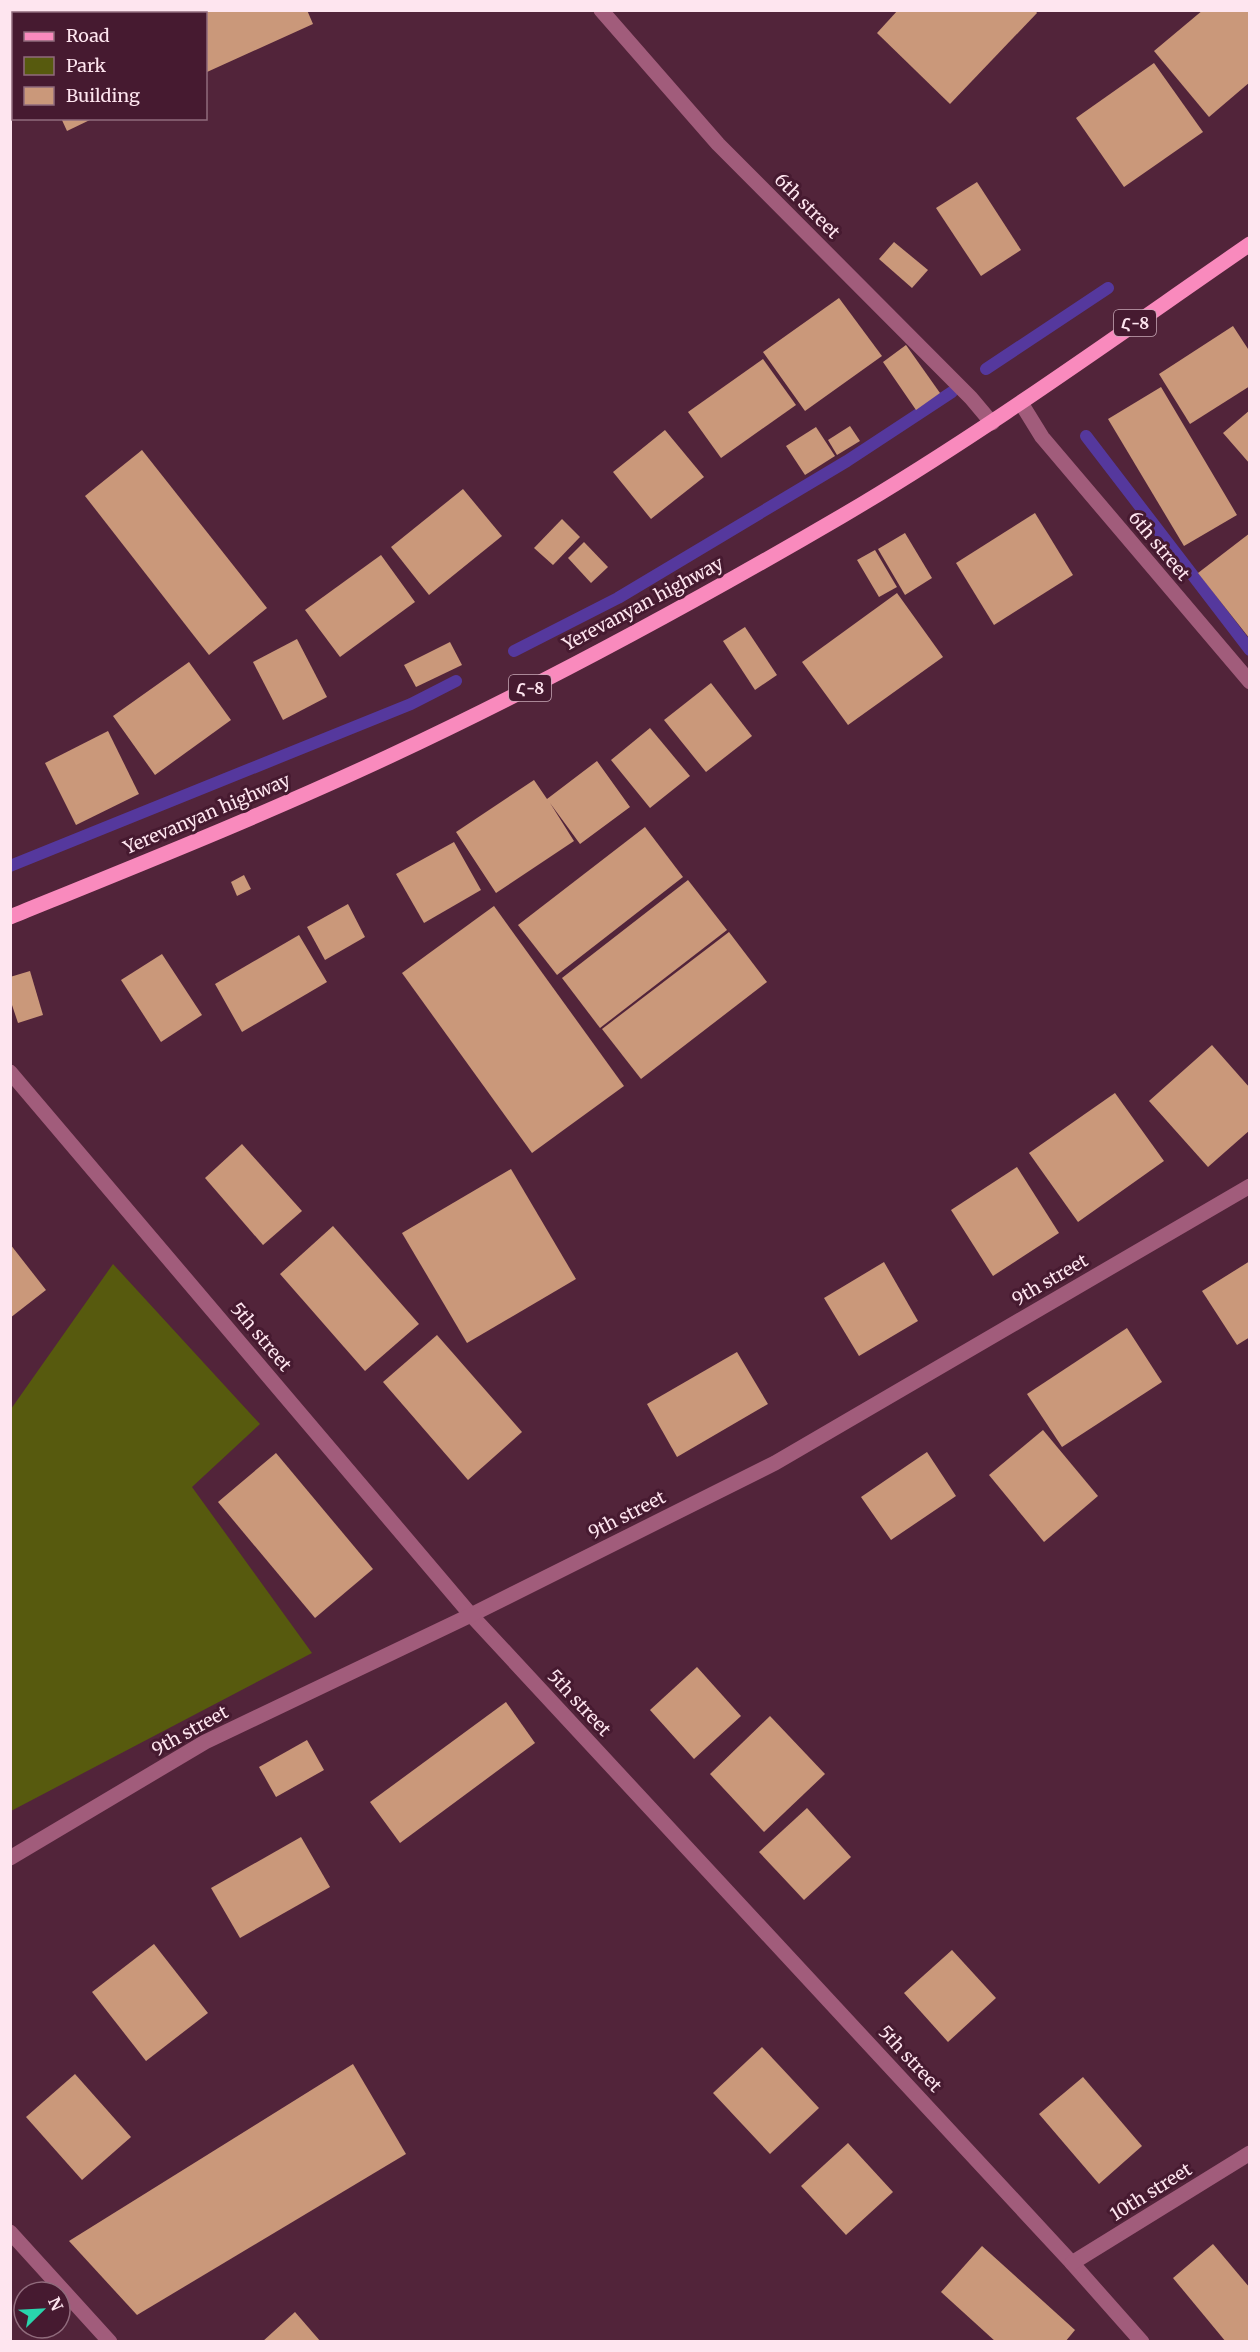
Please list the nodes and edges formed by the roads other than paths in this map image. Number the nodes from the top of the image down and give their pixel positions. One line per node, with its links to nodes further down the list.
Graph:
1 (601, 10): 4 (street, 6th street)
2 (1250, 244): 3 (main road, Yerevanyan highway / Հ-8)
3 (1021, 403): 4 (main road, Yerevanyan highway / Հ-8); 5 (street, 6th street)
4 (992, 423): 6 (main road, Yerevanyan highway / Հ-8)
5 (1250, 682)
6 (10, 917)
7 (10, 1072): 9 (street, 5th street)
8 (1250, 1186): 9 (street, 9th street)
9 (471, 1615): 10 (street, 9th street); 13 (street, 5th street)
10 (10, 1858)
11 (1250, 2154): 13 (street, 10th street)
12 (10, 2232): 14 (street)
13 (1072, 2263): 15 (street, 5th street)
14 (110, 2342)
15 (1142, 2342)

